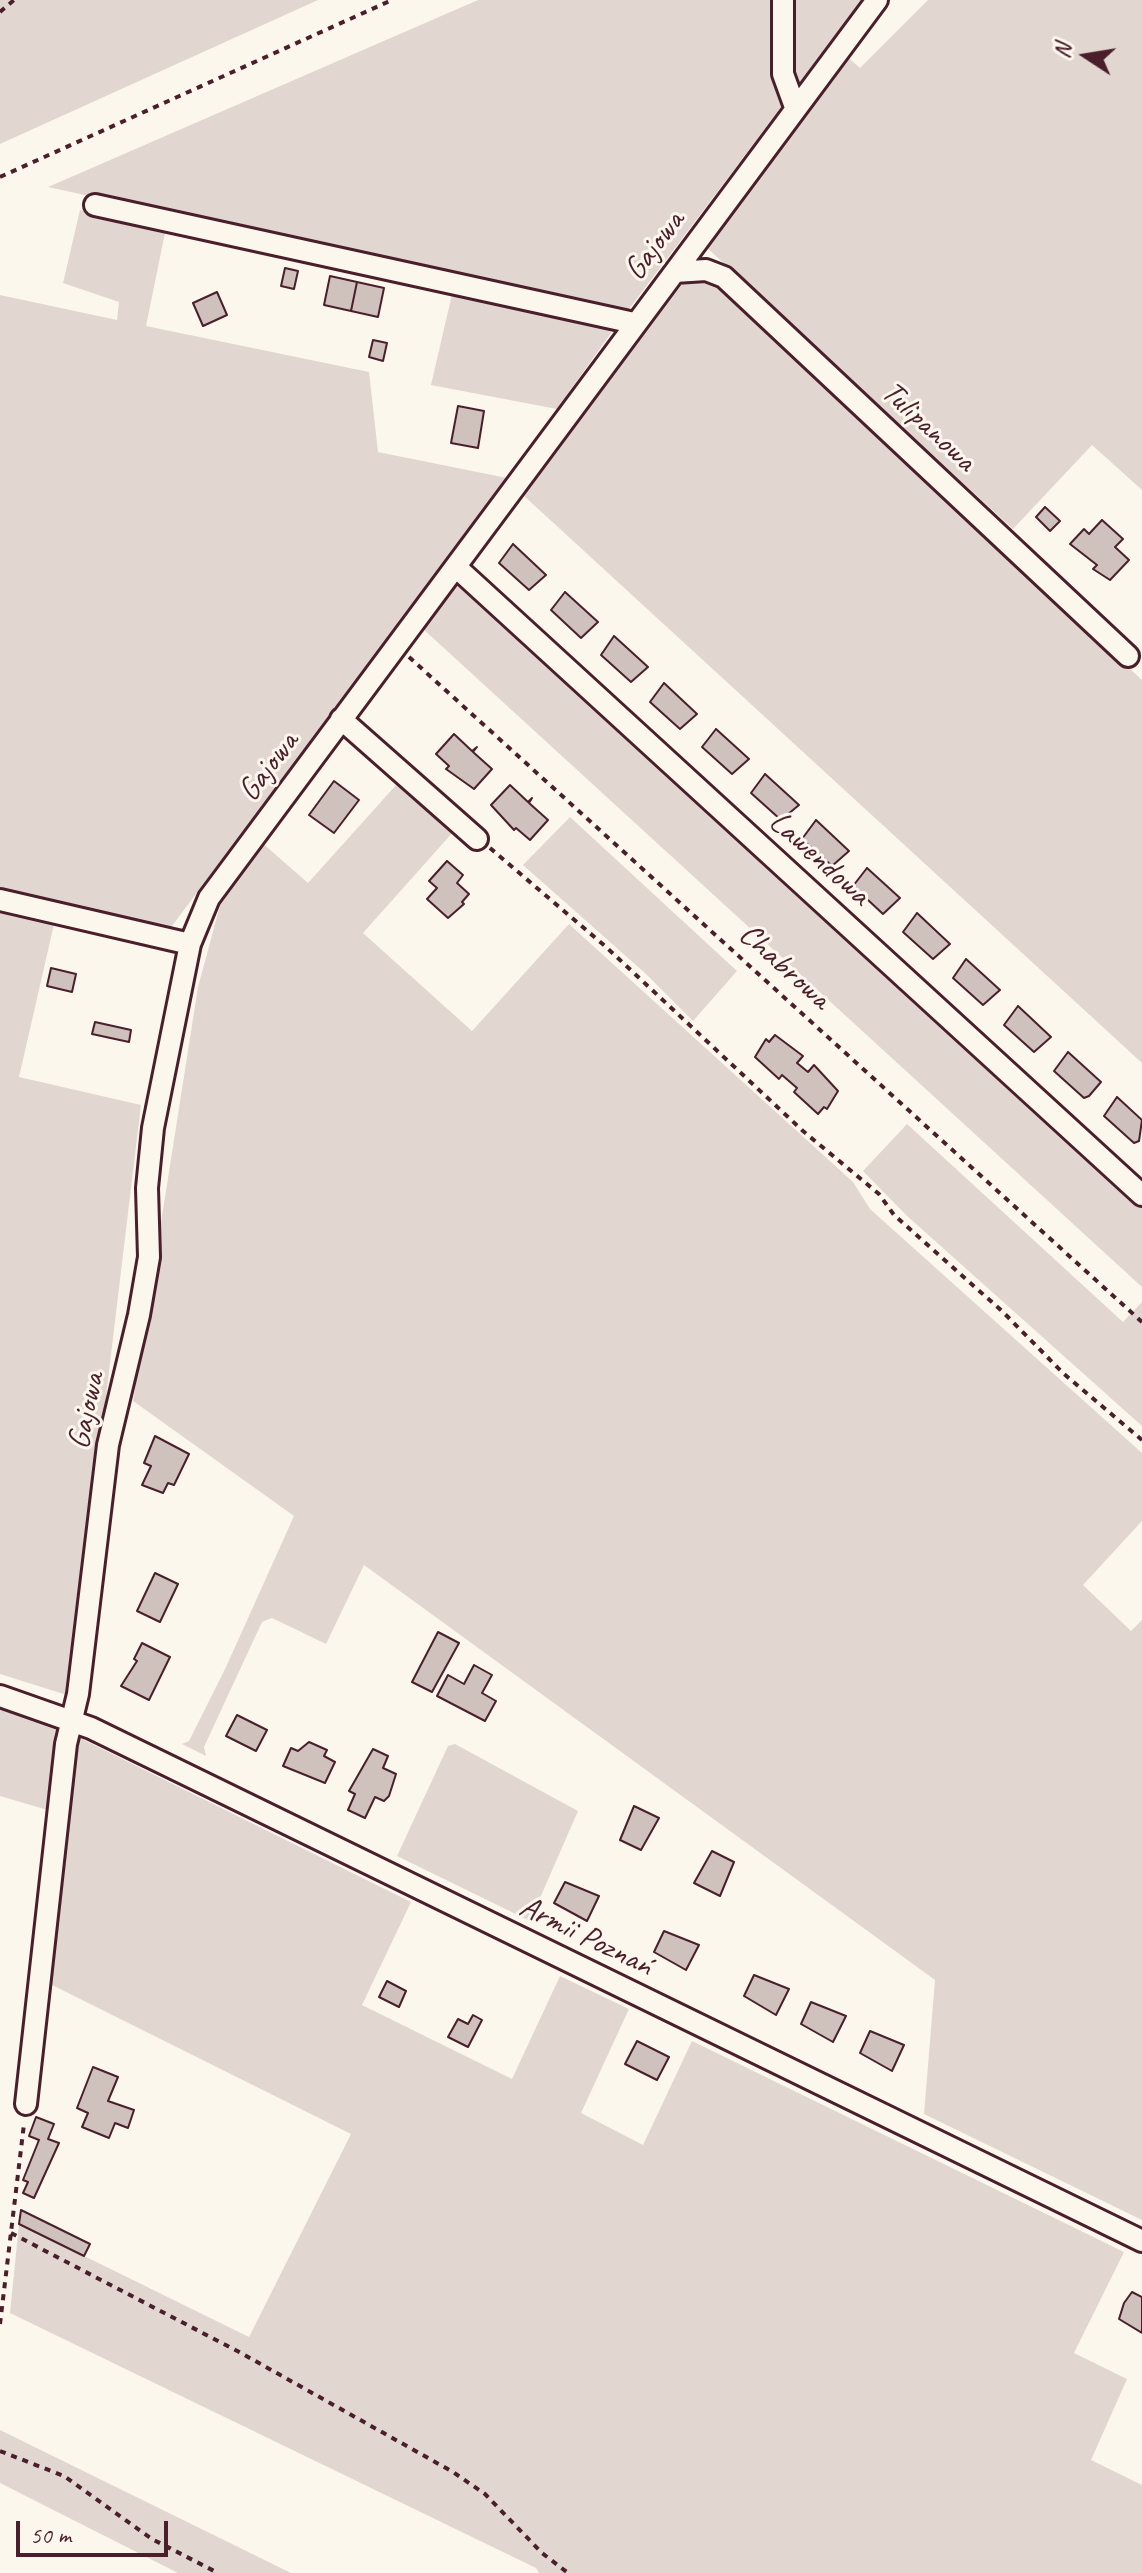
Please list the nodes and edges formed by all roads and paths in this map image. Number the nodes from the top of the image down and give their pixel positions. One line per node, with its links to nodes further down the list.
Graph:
1 (14, 0): 5 (path)
2 (392, 0): 7 (path)
3 (783, 0): 6 (street)
4 (877, 0): 6 (street, Gajowa)
5 (0, 12)
6 (795, 107): 9 (street, Gajowa)
7 (0, 177)
8 (95, 205): 10 (street)
9 (675, 272): 10 (street, Gajowa); 13 (street, Tulipanowa)
10 (634, 323): 11 (street, Gajowa)
11 (456, 567): 12 (street, Gajowa); 18 (street, Lawendowa)
12 (397, 646): 14 (street, Gajowa); 19 (path, Chabrowa)
13 (1128, 656)
14 (341, 719): 15 (street); 17 (street, Gajowa)
15 (477, 839): 20 (path)
16 (0, 900): 17 (street)
17 (190, 944): 22 (street, Gajowa)
18 (1142, 1195)
19 (1142, 1322)
20 (1142, 1440)
21 (0, 1696): 22 (street, Armii Poznań)
22 (72, 1720): 23 (street, Gajowa); 25 (street, Armii Poznań)
23 (26, 2104): 24 (path)
24 (11, 2233): 26 (path); 29 (path)
25 (1142, 2241)
26 (0, 2324)
27 (0, 2451): 28 (path)
28 (218, 2573)
29 (568, 2573)

